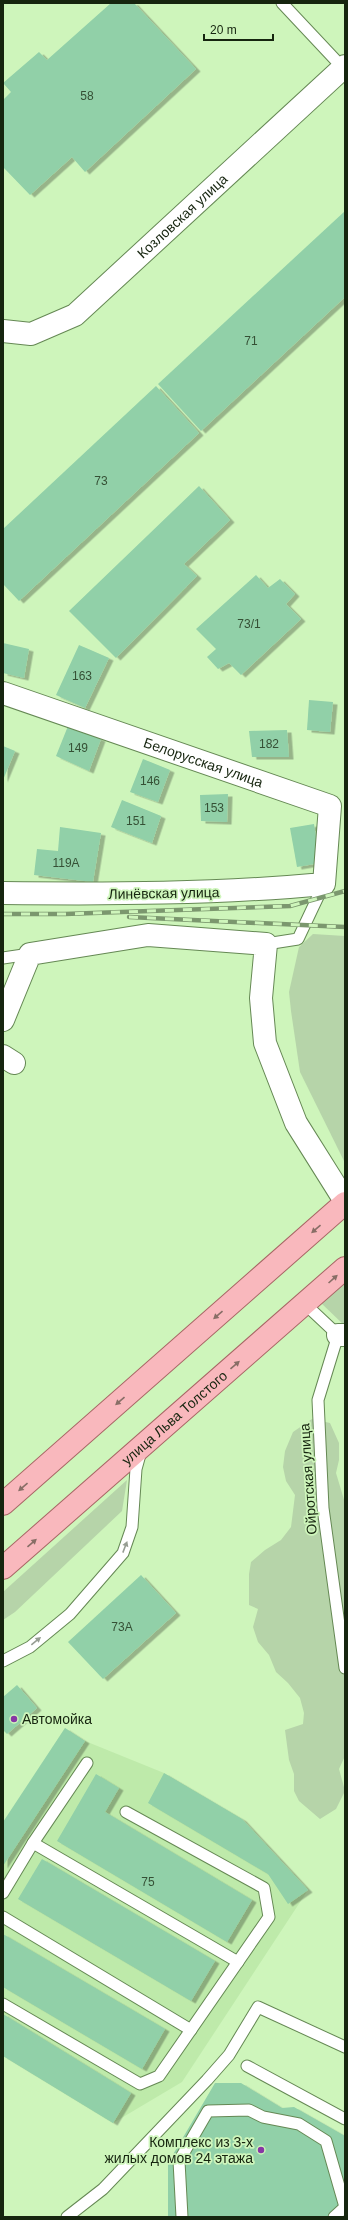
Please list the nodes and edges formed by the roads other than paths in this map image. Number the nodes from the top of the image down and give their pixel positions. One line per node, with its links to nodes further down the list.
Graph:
1 (282, 3): 2 (lane)
2 (344, 67): 3 (street, Козловская улица)
3 (3, 331)
4 (3, 693): 5 (street, Белорусская улица)
5 (324, 884): 6 (street, Линёвская улица); 7 (lane)
6 (3, 893)
7 (266, 944): 8 (street); 11 (street)
8 (30, 954): 9 (lane); 10 (street)
9 (3, 958)
10 (3, 1020)
11 (345, 1202): 16 (main road, one-way to 16)
12 (345, 1268): 13 (main road, улица Льва Толстого, one-way to 12)
13 (305, 1304): 14 (lane, Ойротская улица); 15 (main road, улица Льва Толстого, one-way to 13)
14 (342, 1335): 19 (lane, Ойротская улица)
15 (142, 1447): 17 (main road, улица Льва Толстого, one-way to 15); 18 (lane, one-way to 15)
16 (3, 1504)
17 (3, 1568)
18 (3, 1661)
19 (345, 1668)
20 (88, 1762): 22 (lane)
21 (126, 1812): 25 (lane)
22 (33, 1843): 23 (lane); 25 (lane)
23 (3, 1892)
24 (3, 1917): 27 (lane)
25 (238, 1962): 27 (lane)
26 (3, 2004): 27 (lane)
27 (191, 2030)
28 (345, 2047): 32 (lane)
29 (247, 2066): 30 (lane)
30 (345, 2119)
31 (345, 2207): 33 (lane); 34 (lane)
32 (67, 2217)
33 (182, 2217)
34 (334, 2217)

